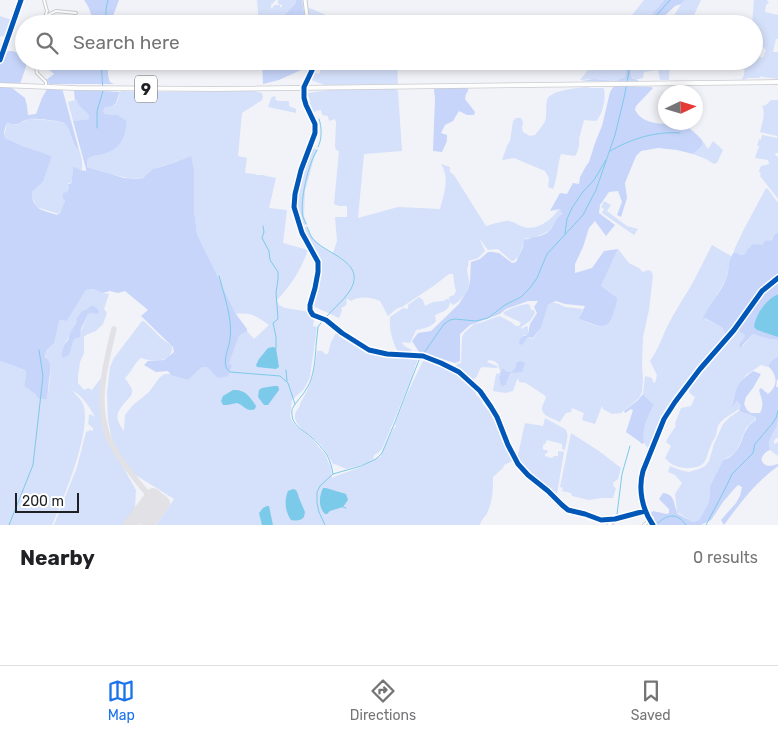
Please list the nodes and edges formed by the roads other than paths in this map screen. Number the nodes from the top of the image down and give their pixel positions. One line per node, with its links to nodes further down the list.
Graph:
1 (21, 0): 5 (street)
2 (44, 0): 6 (street)
3 (305, 0): 8 (street)
4 (76, 13): 7 (street)
5 (16, 15)
6 (46, 15)
7 (48, 15)
8 (307, 15)
9 (15, 17): 10 (street)
10 (0, 60)
11 (36, 70): 15 (street)
12 (312, 70): 16 (street)
13 (778, 82): 16 (main road, 9)
14 (0, 85): 15 (main road, 9)
15 (46, 87): 16 (main road, 9)
16 (304, 88): 19 (street)
17 (778, 278): 18 (street)
18 (645, 511): 19 (street); 20 (street)
19 (615, 519): 21 (street)
20 (650, 520): 22 (street); 23 (street)
21 (608, 525)
22 (644, 525)
23 (653, 525)

